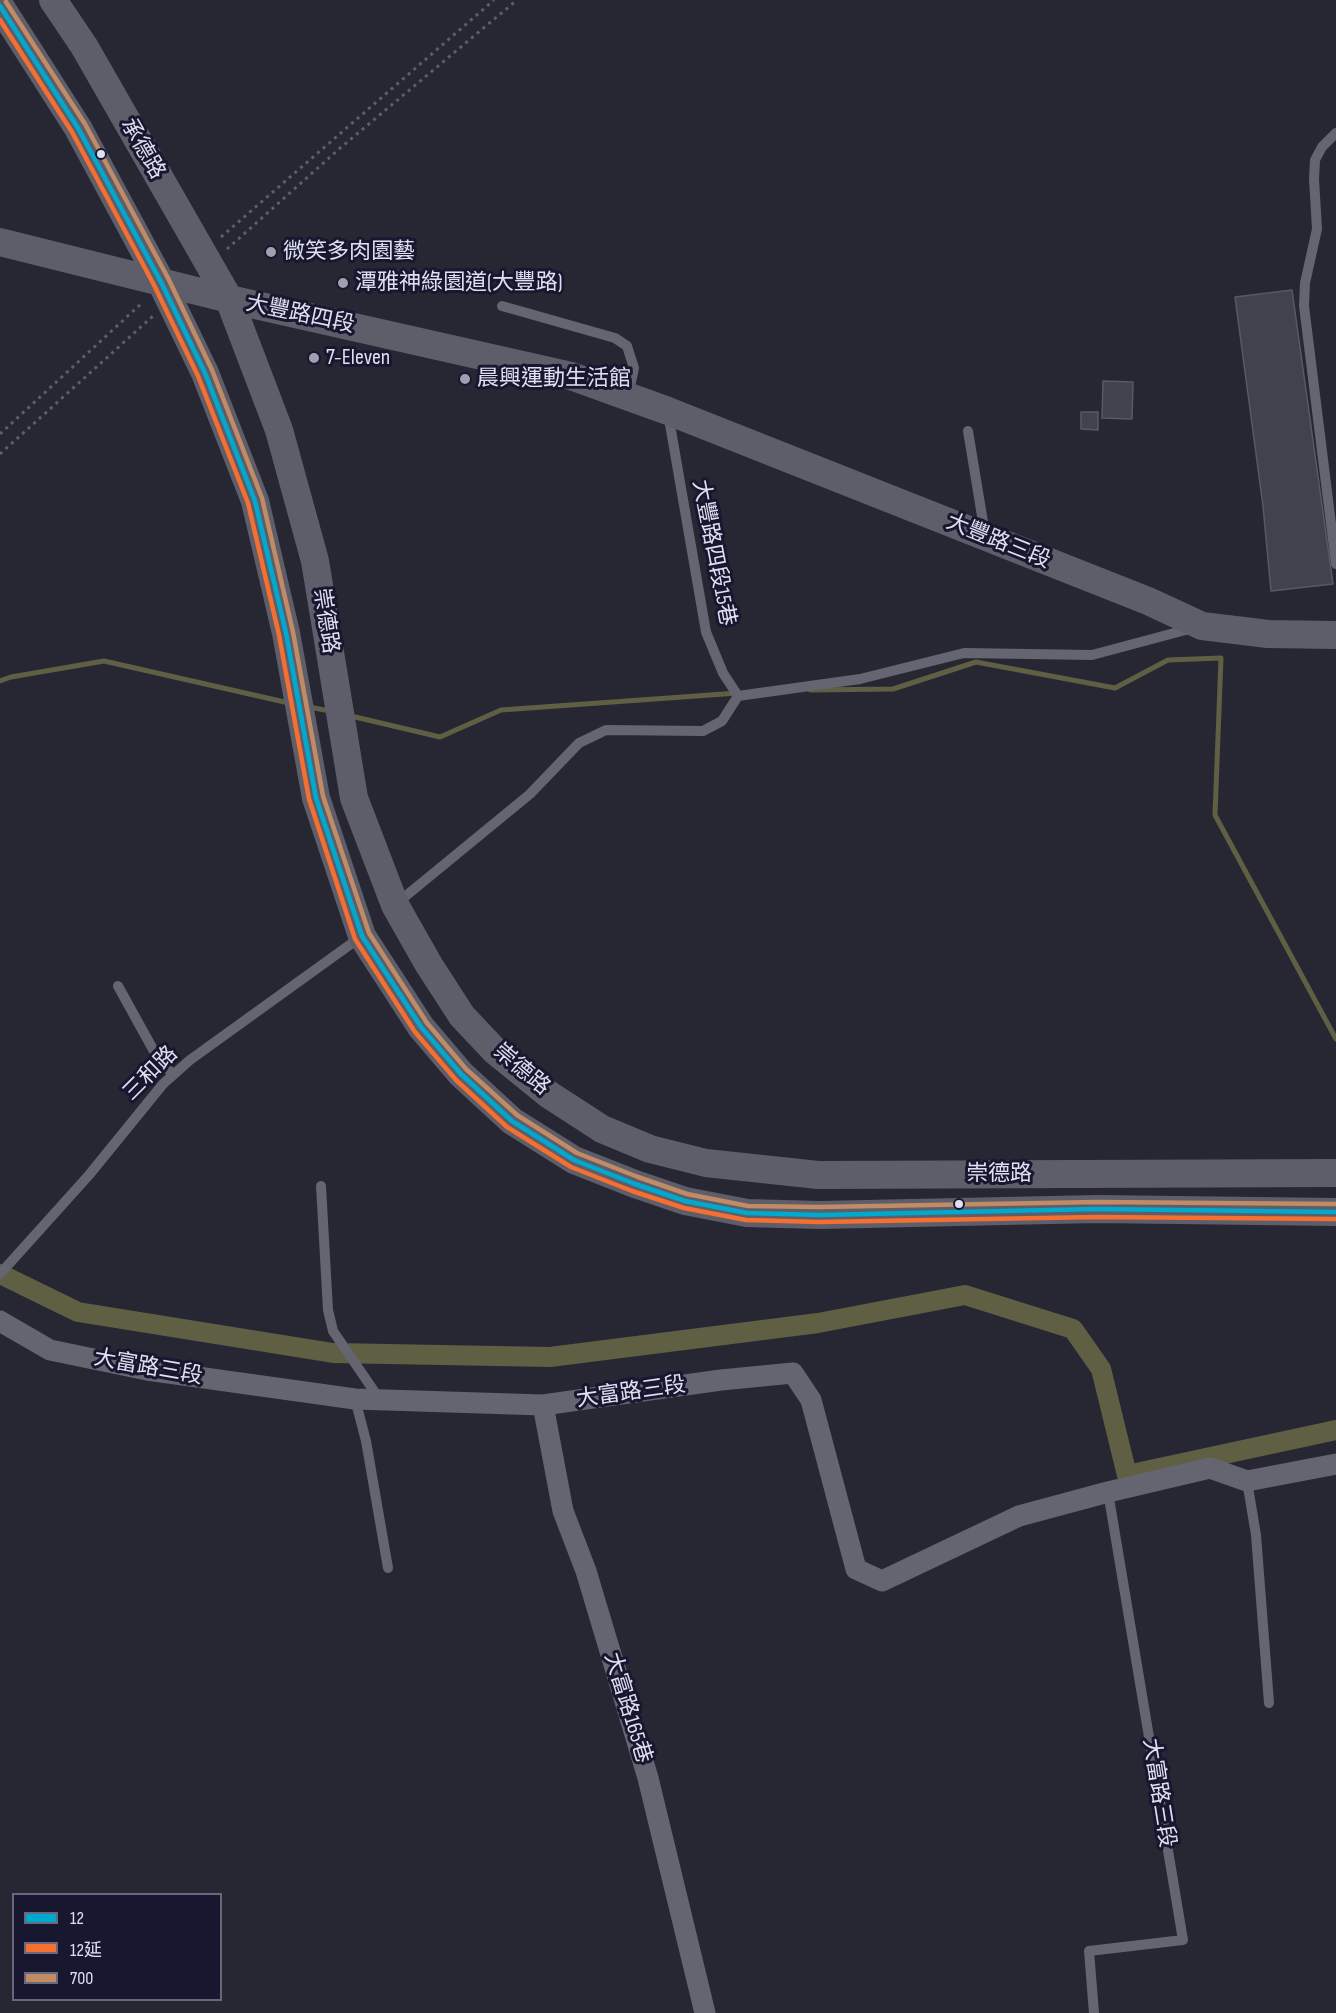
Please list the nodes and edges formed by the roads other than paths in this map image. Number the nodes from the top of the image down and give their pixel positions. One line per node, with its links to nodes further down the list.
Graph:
1 (53, 0): 6 (street, 承德路)
2 (0, 6): 5 (street, 承德路)
3 (1336, 133): 12 (lane)
4 (0, 242): 5 (street, 大豐路四段)
5 (161, 296): 6 (street, 大豐路四段); 17 (street, 崇德路)
6 (229, 299): 8 (street, 大豐路四段); 16 (street, 崇德路)
7 (502, 306): 8 (lane)
8 (628, 396): 9 (street, 大豐路四段)
9 (668, 411): 11 (street, 大豐路三段); 15 (lane, 大豐路四段15巷)
10 (968, 431): 11 (lane)
11 (985, 537): 13 (street, 大豐路三段)
12 (1336, 564)
13 (1202, 626): 14 (street, 大豐路三段); 15 (lane)
14 (1336, 635)
15 (738, 696): 16 (lane)
16 (395, 905): 20 (street, 崇德路)
17 (363, 936): 19 (lane, 三和路); 22 (street, 崇德路)
18 (118, 986): 19 (lane)
19 (173, 1075): 23 (lane, 三和路)
20 (1336, 1173)
21 (321, 1186): 25 (lane)
22 (1336, 1212)
23 (0, 1275)
24 (0, 1321): 25 (street, 大富路三段)
25 (367, 1395): 26 (street, 大富路三段); 30 (lane)
26 (543, 1405): 29 (street, 大富路三段); 32 (street, 大富路165巷)
27 (1336, 1464): 28 (street)
28 (1247, 1481): 29 (street, 大富路三段); 31 (lane)
29 (1108, 1492): 33 (lane, 大富路三段)
30 (388, 1568)
31 (1269, 1703)
32 (705, 2013)
33 (1094, 2013)

